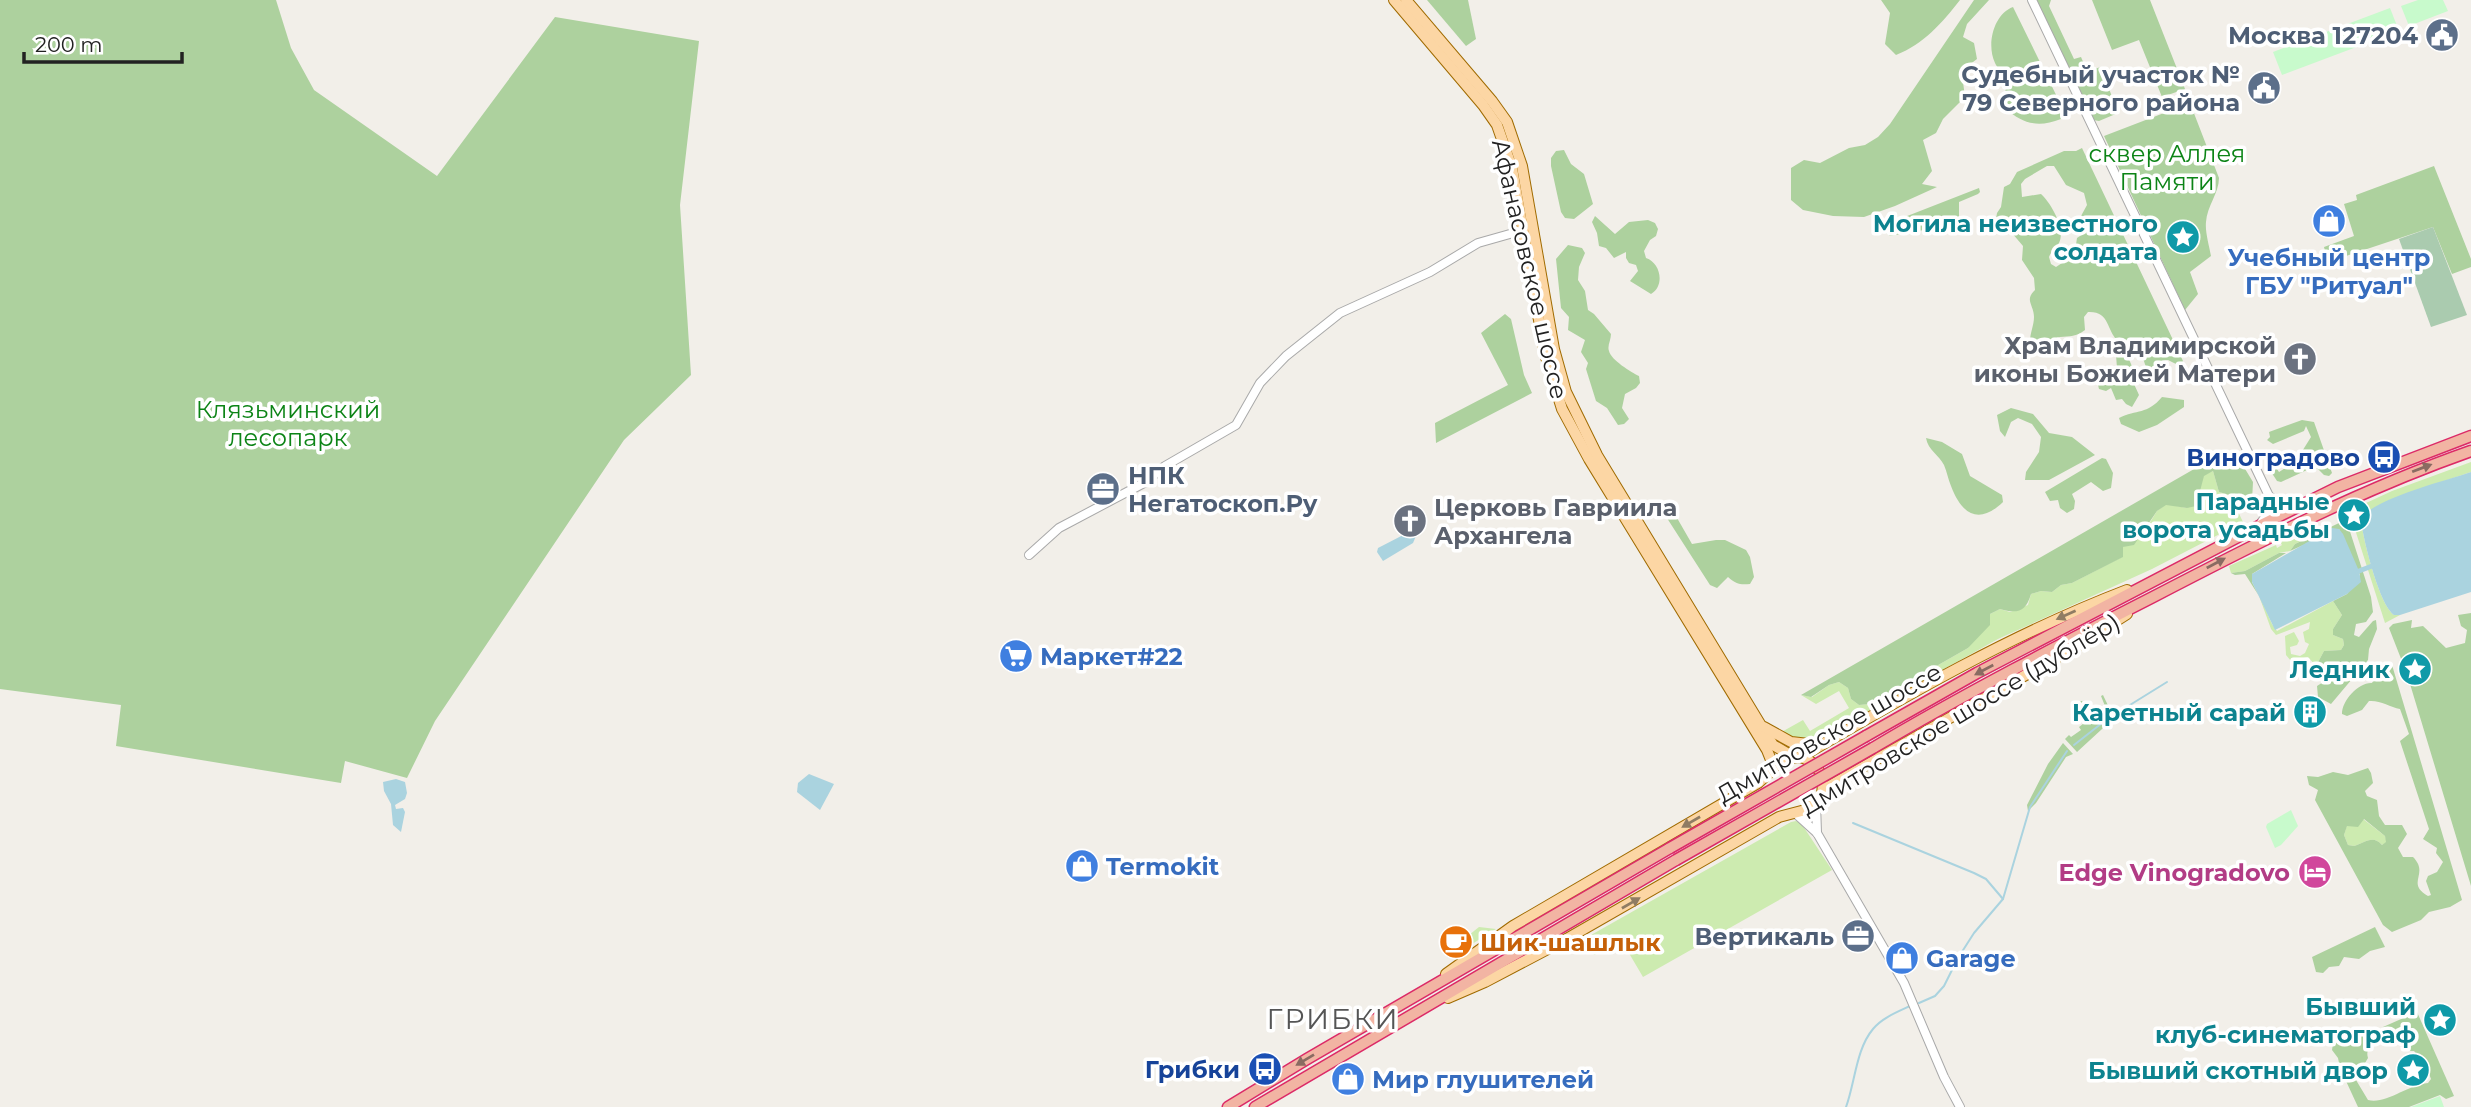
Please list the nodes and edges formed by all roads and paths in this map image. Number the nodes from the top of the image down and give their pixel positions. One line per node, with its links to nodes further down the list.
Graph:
1 (1394, 0): 4 (main road, Афанасовское шоссе)
2 (1406, 0): 13 (main road, Афанасовское шоссе)
3 (2032, 0): 7 (street)
4 (1524, 230): 10 (street); 16 (main road, Афанасовское шоссе)
5 (2471, 436): 8 (highway, Дмитровское шоссе)
6 (2471, 451): 12 (highway, Дмитровское шоссе, one-way to 6)
7 (2269, 496): 8 (street); 9 (street)
8 (2307, 502): 9 (highway, Дмитровское шоссе)
9 (2257, 527): 11 (highway, Дмитровское шоссе)
10 (1029, 555)
11 (2152, 580): 14 (main road, Дмитровское шоссе (дублёр), one-way to 14); 20 (highway, Дмитровское шоссе, one-way to 20, bridge)
12 (2155, 595): 17 (main road, Дмитровское шоссе (дублёр)); 21 (highway, Дмитровское шоссе, bridge)
13 (1760, 725): 14 (main road); 15 (main road, Афанасовское шоссе)
14 (1822, 744): 15 (main road, Дмитровское шоссе (дублёр))
15 (1796, 757): 16 (main road, Дмитровское шоссе (дублёр)); 17 (main road)
16 (1770, 771): 18 (main road); 20 (main road, Дмитровское шоссе (дублёр), one-way to 20)
17 (1819, 798): 18 (main road, Дмитровское шоссе (дублёр)); 19 (street)
18 (1794, 813): 19 (street); 21 (main road, Дмитровское шоссе (дублёр), one-way to 18)
19 (1817, 833): 24 (street)
20 (1427, 988): 22 (highway, Дмитровское шоссе, one-way to 22)
21 (1428, 1005): 23 (highway, Дмитровское шоссе)
22 (1228, 1107)
23 (1255, 1107)
24 (1959, 1107)

